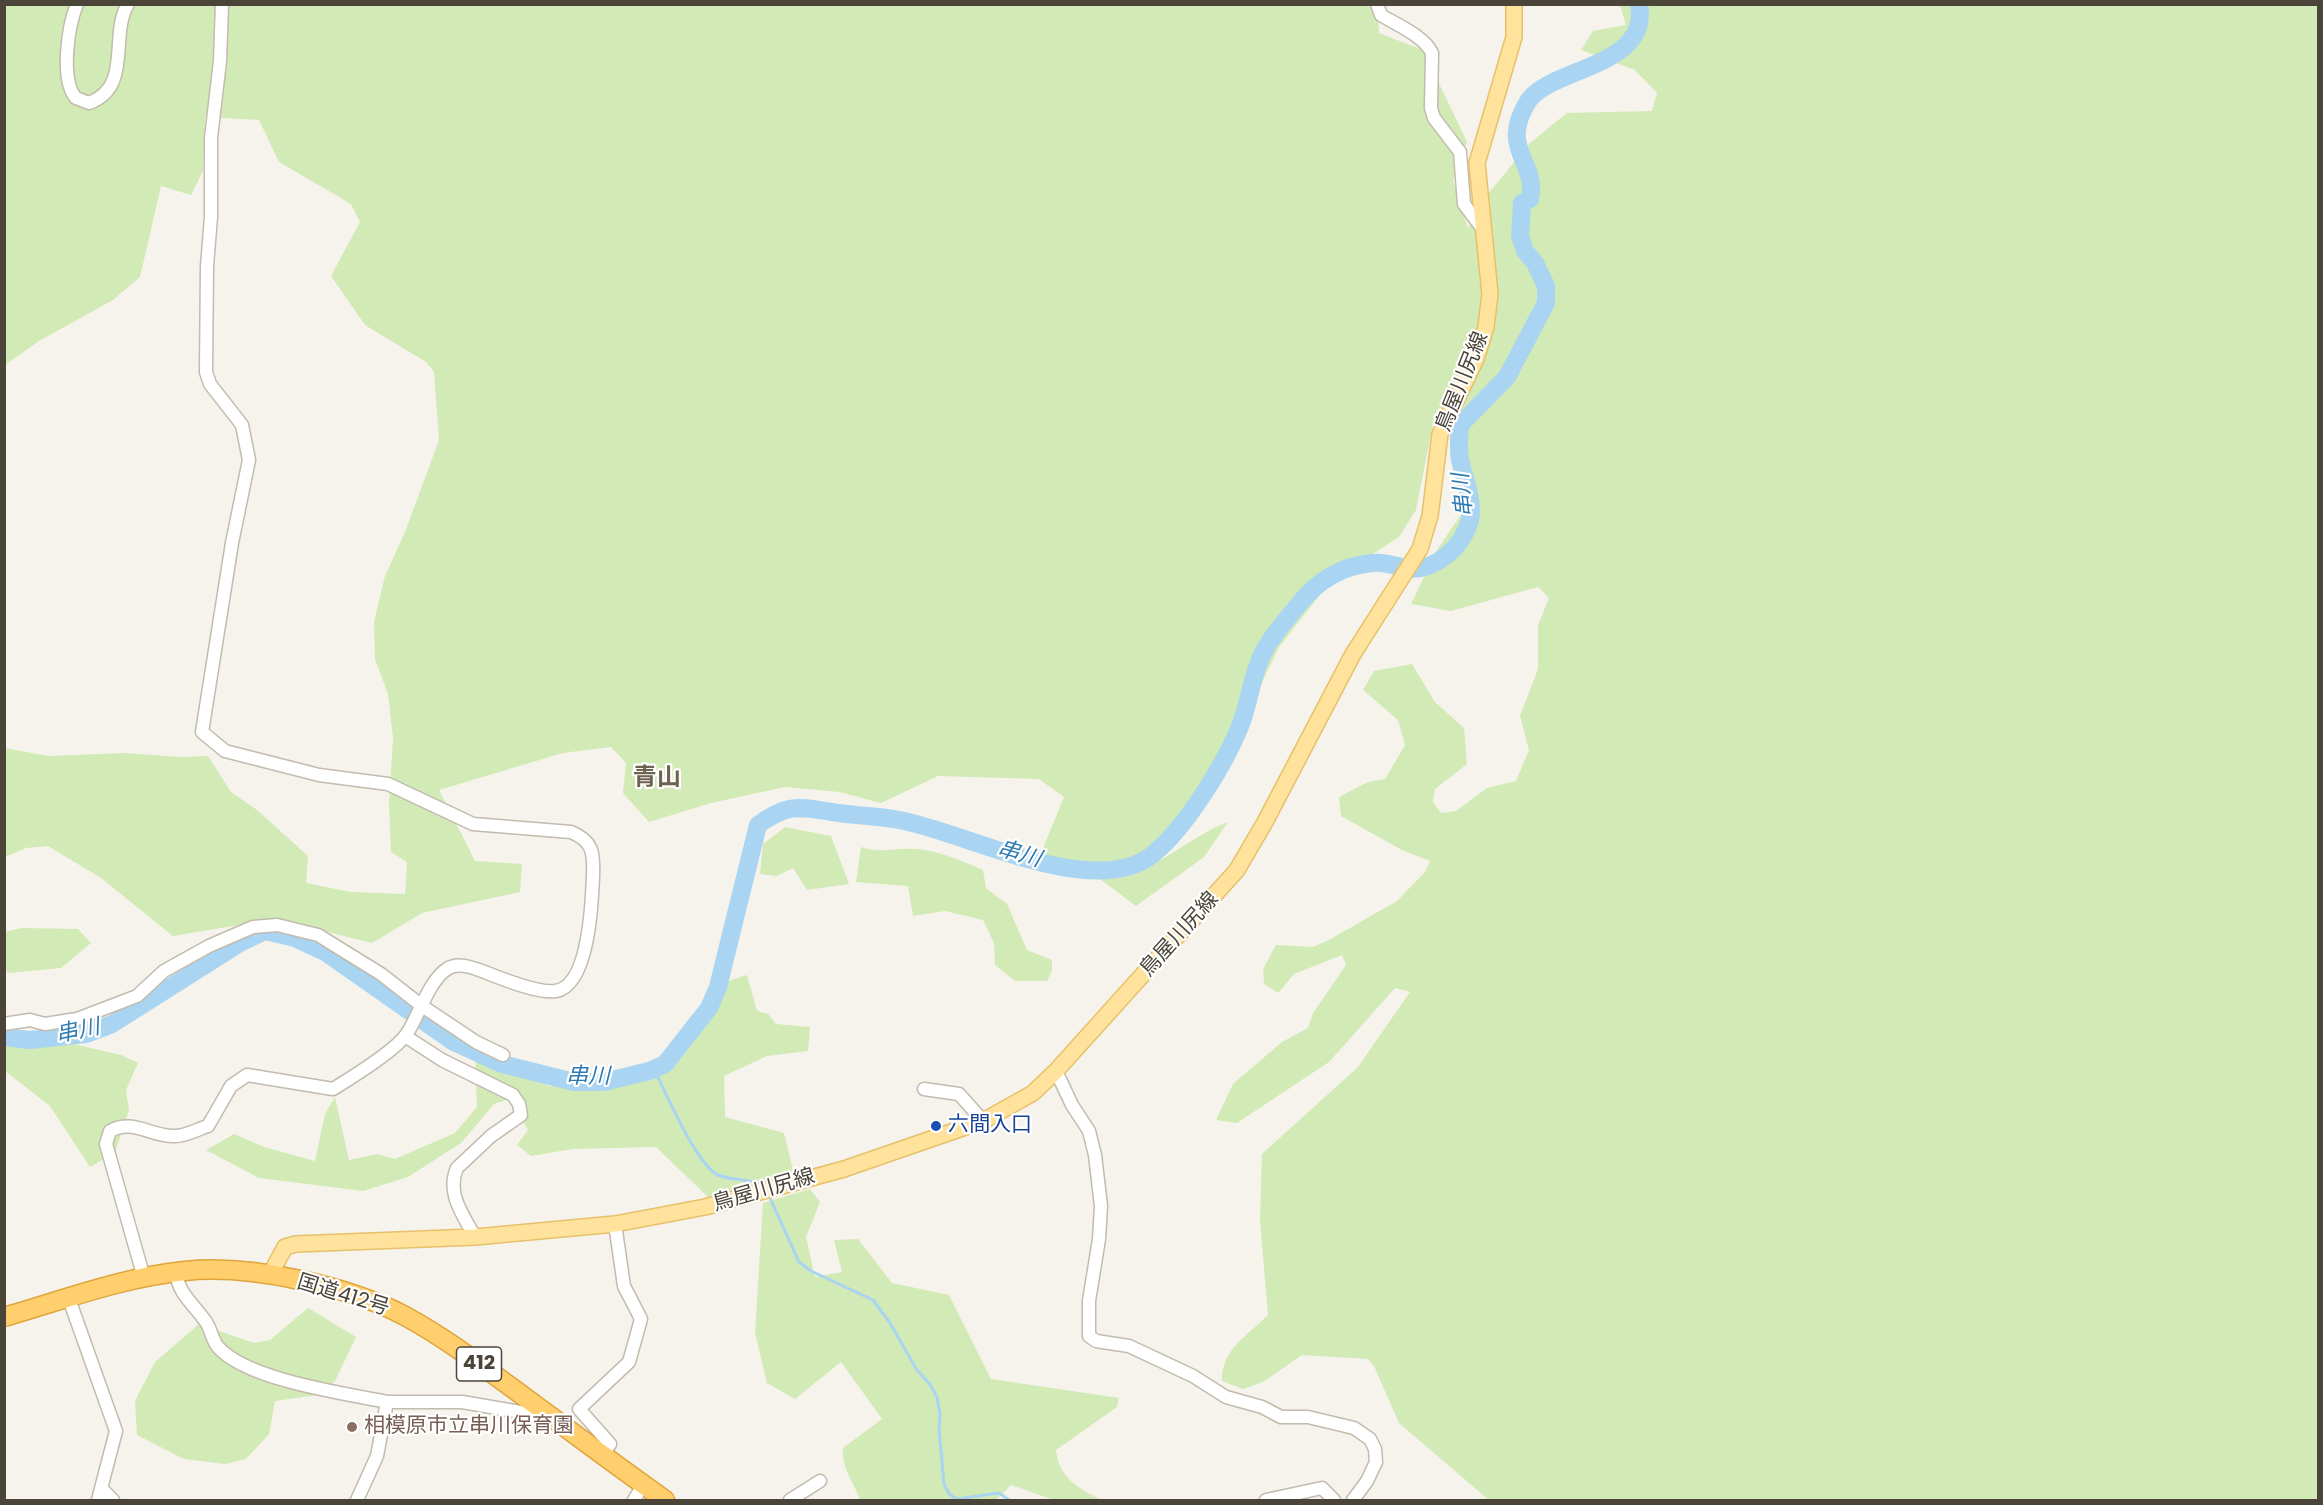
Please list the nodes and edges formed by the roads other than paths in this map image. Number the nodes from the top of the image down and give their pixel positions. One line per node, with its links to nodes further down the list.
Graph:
1 (77, 4): 2 (street)
2 (128, 4)
3 (222, 4): 7 (street)
4 (1377, 4): 6 (street)
5 (1514, 4): 6 (main road, 鳥屋川尻線)
6 (1482, 228): 11 (main road, 鳥屋川尻線)
7 (421, 1007): 8 (street); 9 (street); 10 (street)
8 (4, 1024)
9 (407, 1033): 15 (street); 18 (street)
10 (503, 1055)
11 (1056, 1071): 13 (main road, 鳥屋川尻線); 34 (street)
12 (924, 1089): 13 (street)
13 (982, 1121): 14 (main road, 鳥屋川尻線)
14 (615, 1224): 15 (main road, 鳥屋川尻線); 23 (street)
15 (475, 1238): 17 (main road, 鳥屋川尻線)
16 (176, 1272): 17 (highway, 国道412号 / 412); 18 (highway, 国道412号 / 412); 21 (street)
17 (270, 1275): 22 (highway, 国道412号 / 412)
18 (144, 1278): 19 (highway, 国道412号 / 412)
19 (69, 1299): 20 (highway, 国道412号 / 412); 25 (street)
20 (4, 1317)
21 (387, 1401): 22 (street); 29 (street)
22 (539, 1408): 23 (highway, 国道412号 / 412)
23 (602, 1456): 26 (highway, 国道412号 / 412)
24 (820, 1481): 31 (street)
25 (101, 1488): 27 (street); 28 (street)
26 (639, 1493): 30 (highway, 国道412号 / 412)
27 (98, 1500)
28 (113, 1500)
29 (357, 1500)
30 (664, 1500)
31 (790, 1500)
32 (1266, 1500): 33 (street)
33 (1334, 1500)
34 (1353, 1500)

